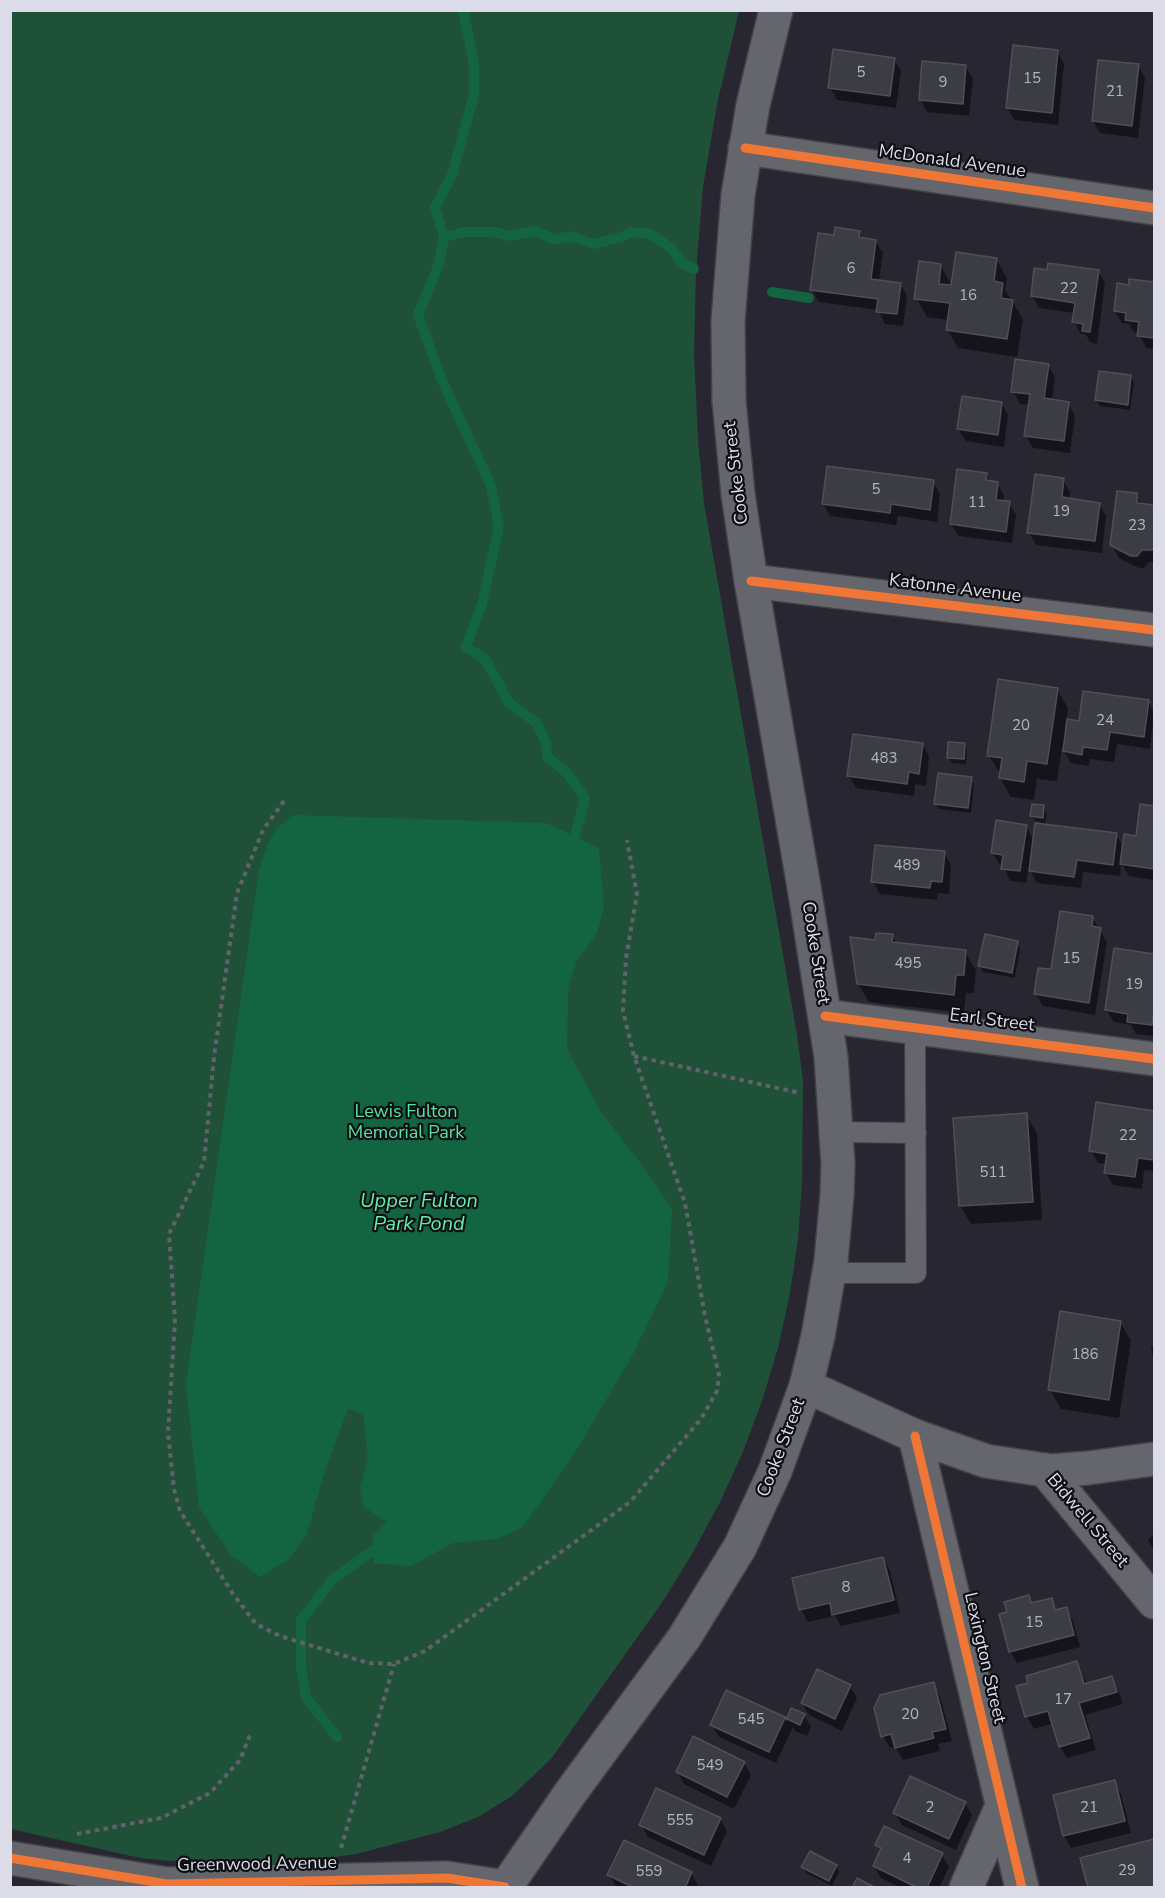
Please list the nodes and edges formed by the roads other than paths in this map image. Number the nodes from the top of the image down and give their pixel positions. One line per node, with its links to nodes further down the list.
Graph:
1 (776, 10): 2 (street, Cooke Street)
2 (745, 148): 3 (street, McDonald Avenue); 4 (street, Cooke Street)
3 (1155, 208)
4 (751, 581): 5 (street, Katonne Avenue); 6 (street, Cooke Street)
5 (1155, 630)
6 (825, 1016): 7 (street, Earl Street); 9 (street, Cooke Street)
7 (915, 1028): 8 (street, Earl Street); 10 (lane)
8 (1155, 1059)
9 (836, 1132): 10 (lane); 11 (street, Cooke Street)
10 (916, 1133): 11 (lane)
11 (829, 1273): 12 (street, Cooke Street)
12 (806, 1386): 13 (street, Bidwell Street); 19 (street, Cooke Street)
13 (915, 1436): 15 (street, Bidwell Street); 17 (street, Lexington Street)
14 (1155, 1459): 15 (street)
15 (1045, 1470): 16 (street, Bidwell Street)
16 (1155, 1602)
17 (1002, 1806): 20 (street); 21 (street, Lexington Street)
18 (10, 1858): 19 (street, Greenwood Avenue)
19 (505, 1887)
20 (966, 1887)
21 (1022, 1887)

